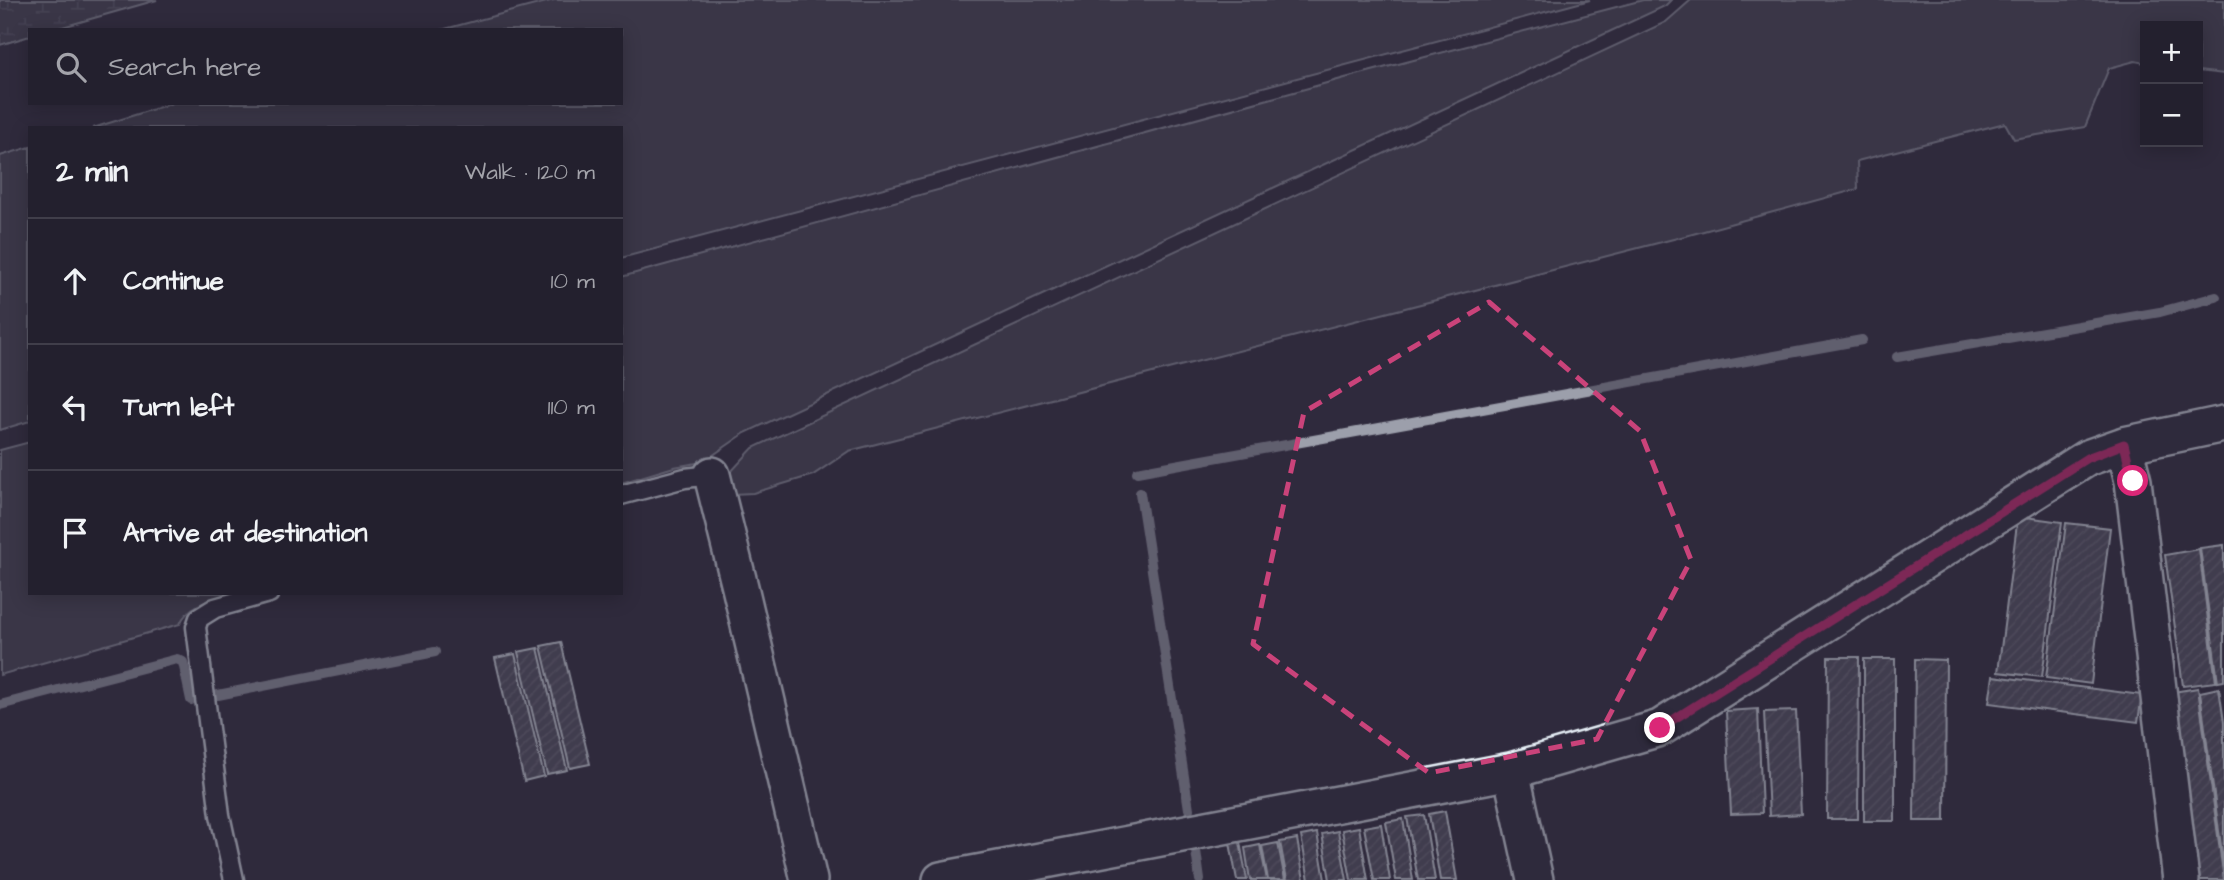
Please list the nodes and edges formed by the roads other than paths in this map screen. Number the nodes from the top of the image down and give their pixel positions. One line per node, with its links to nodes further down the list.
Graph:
1 (2224, 424): 2 (street)
2 (2124, 444): 6 (street); 11 (street)
3 (712, 475): 4 (lane); 8 (street)
4 (623, 494)
5 (262, 595): 7 (lane)
6 (1511, 771): 9 (street); 10 (street)
7 (234, 880)
8 (809, 880)
9 (941, 880)
10 (1535, 880)
11 (2181, 880)

